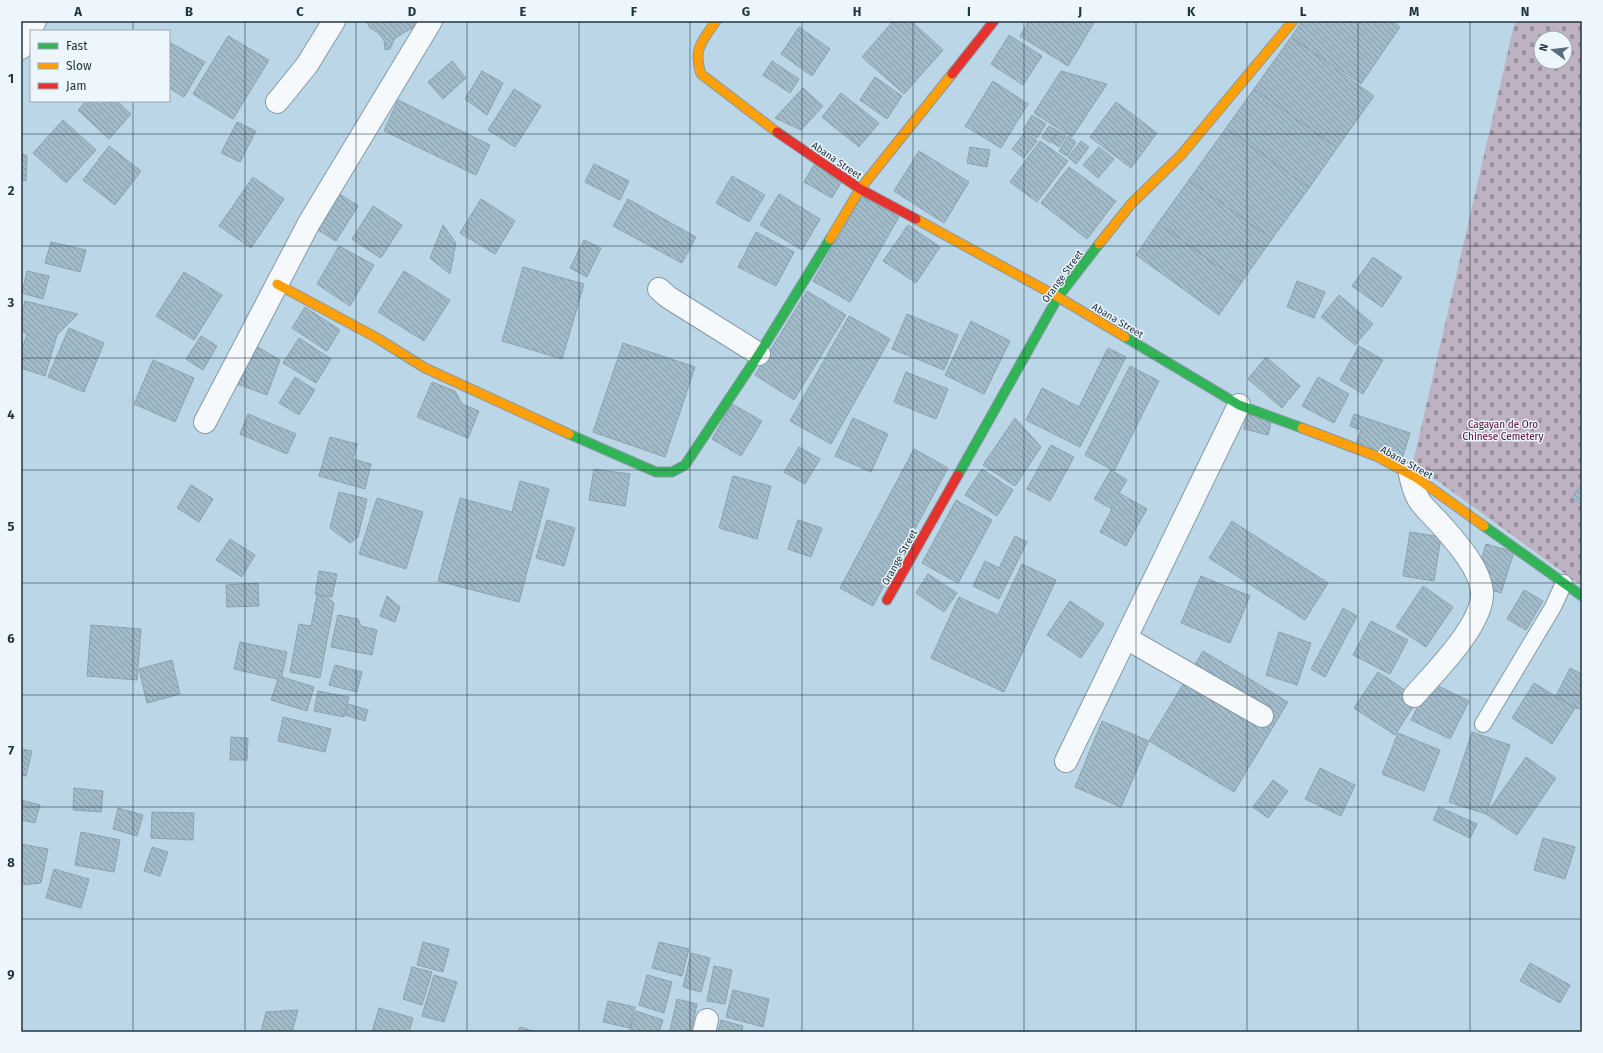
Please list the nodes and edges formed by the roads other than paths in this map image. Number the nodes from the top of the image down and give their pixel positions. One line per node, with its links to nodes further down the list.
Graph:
1 (35, 21): 7 (street)
2 (334, 21): 10 (street)
3 (431, 21): 12 (street)
4 (716, 21): 11 (street, Abana Street)
5 (994, 21): 11 (street)
6 (1293, 21): 14 (street, Orange Street)
7 (30, 30)
8 (30, 31): 9 (street)
9 (21, 48)
10 (277, 102)
11 (860, 189): 14 (street, Abana Street); 15 (street)
12 (277, 284): 15 (street); 17 (street)
13 (659, 289): 15 (street)
14 (1058, 297): 16 (street, Abana Street); 21 (street, Orange Street)
15 (759, 354)
16 (1239, 405): 18 (street, Abana Street); 22 (street)
17 (205, 422)
18 (1410, 474): 19 (street, Abana Street); 23 (street)
19 (1564, 583): 20 (street, Abana Street); 25 (lane)
20 (1582, 596)
21 (887, 600)
22 (1126, 638): 24 (street); 26 (street)
23 (1414, 696)
24 (1262, 716)
25 (1483, 724)
26 (1066, 761)

